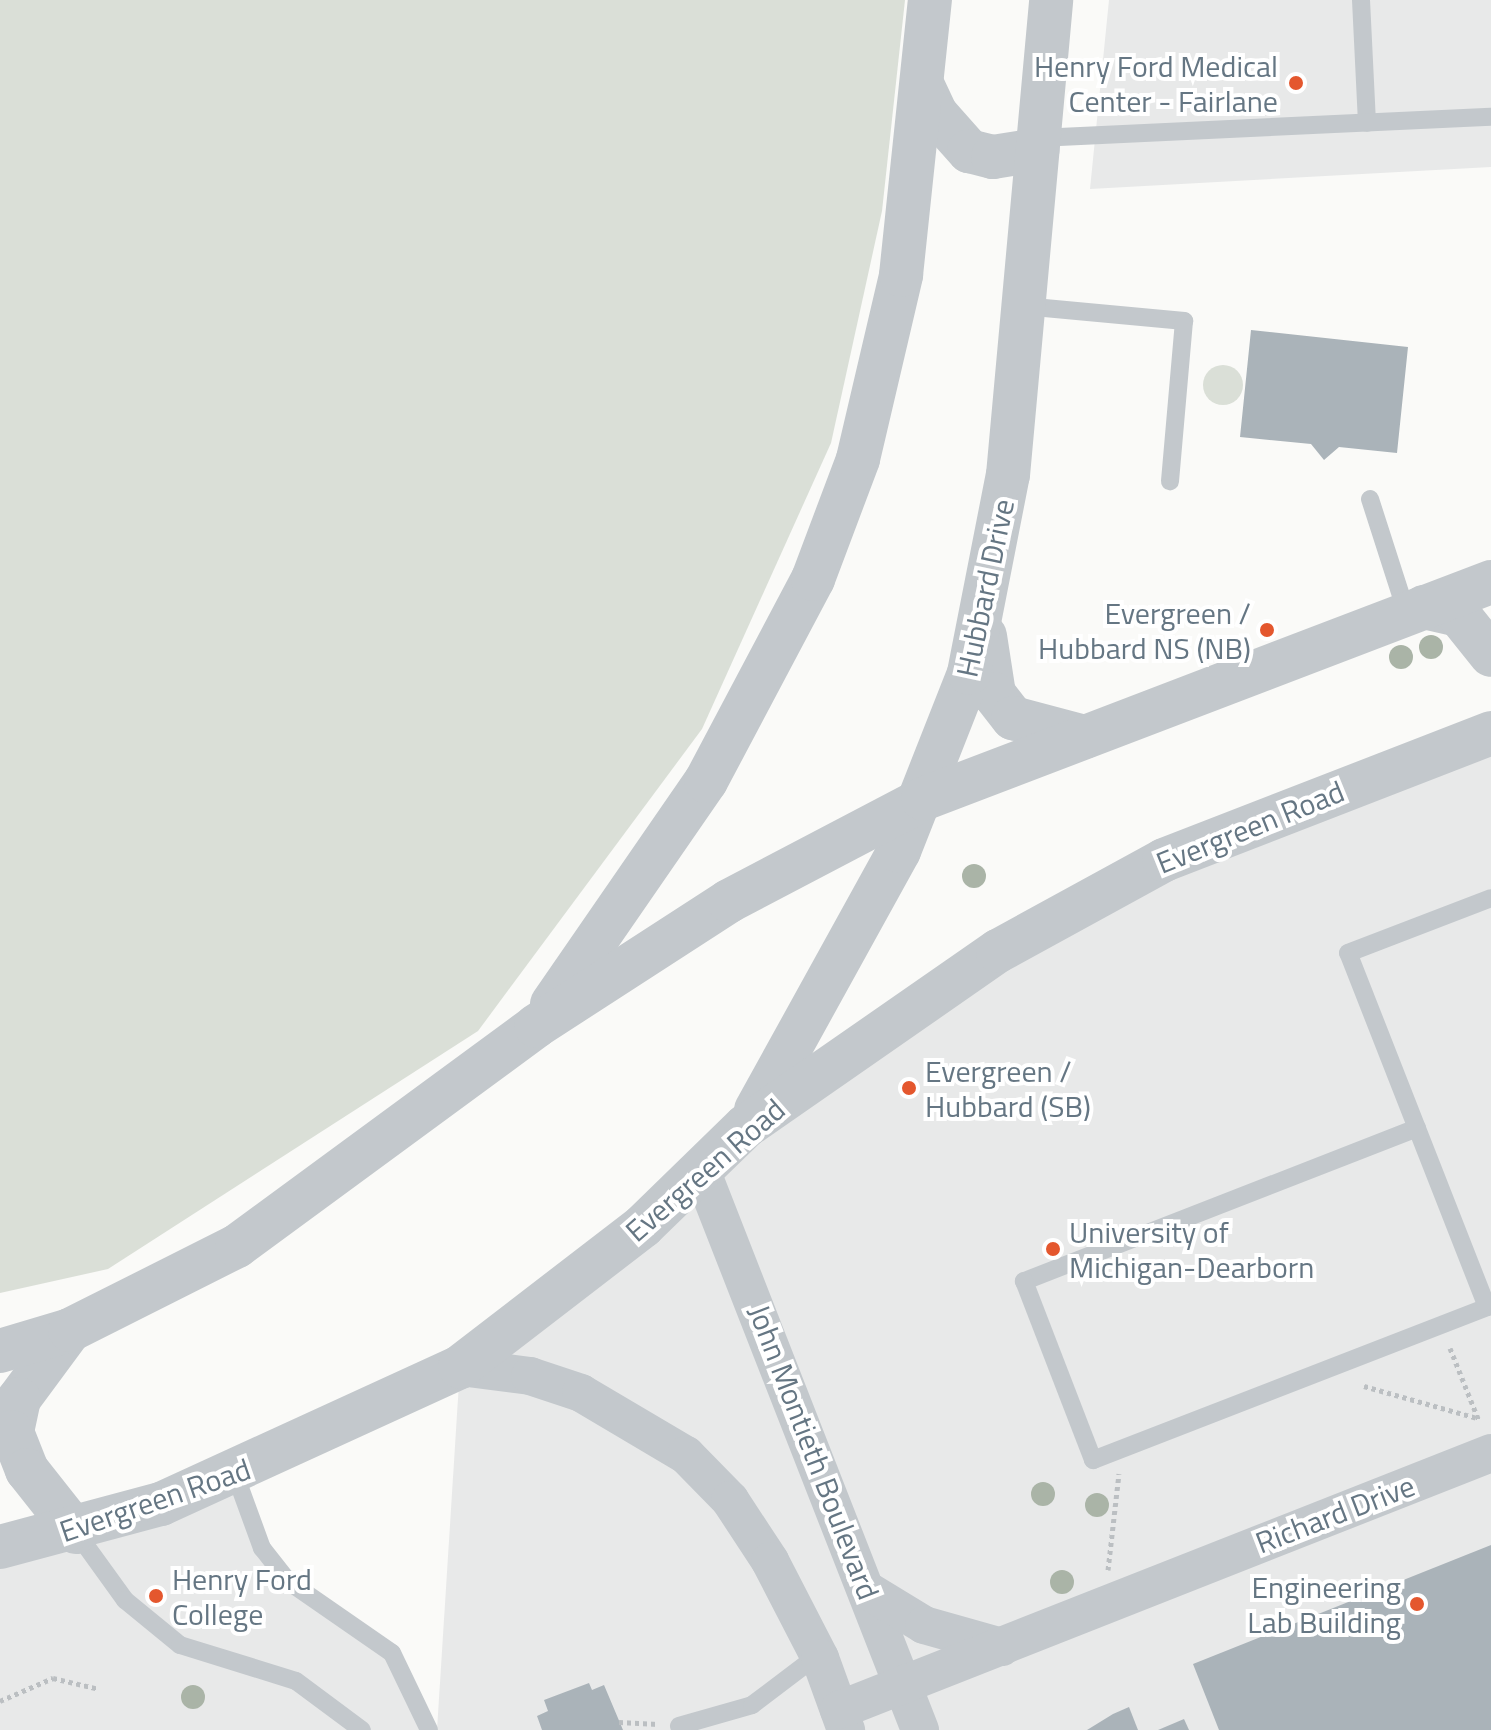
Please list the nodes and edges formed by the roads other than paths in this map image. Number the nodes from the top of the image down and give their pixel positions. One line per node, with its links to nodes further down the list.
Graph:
1 (930, 0): 4 (street)
2 (1051, 0): 7 (street, Hubbard Drive)
3 (1361, 0): 6 (lane)
4 (922, 84): 7 (street); 19 (street)
5 (1491, 117): 6 (lane)
6 (1367, 123): 7 (lane)
7 (1037, 144): 8 (street, Hubbard Drive)
8 (1023, 306): 9 (lane); 13 (street, Hubbard Drive)
9 (1170, 481)
10 (1370, 499): 12 (lane)
11 (1491, 582): 12 (street)
12 (1415, 611): 14 (street); 16 (street)
13 (985, 614): 16 (street); 17 (street, Hubbard Drive)
14 (1491, 655)
15 (1483, 728): 20 (street, Evergreen Road)
16 (1085, 737): 17 (street)
17 (923, 799): 19 (street); 20 (street, Hubbard Drive)
18 (1491, 898): 21 (lane)
19 (536, 1026): 24 (street)
20 (746, 1126): 22 (street, Evergreen Road)
21 (1417, 1128): 23 (lane); 23 (lane)
22 (703, 1175): 26 (street, Evergreen Road); 31 (street, John Montieth Boulevard)
23 (1489, 1307)
24 (70, 1330): 25 (street); 29 (street)
25 (0, 1351)
26 (460, 1367): 28 (street, Evergreen Road); 33 (street)
27 (1484, 1434): 32 (street, Richard Drive)
28 (235, 1474): 29 (street, Evergreen Road); 38 (lane)
29 (76, 1532): 30 (street, Evergreen Road); 37 (lane)
30 (0, 1547)
31 (870, 1592): 32 (street); 34 (street, John Montieth Boulevard)
32 (1002, 1647): 34 (street, Richard Drive)
33 (818, 1655): 35 (street); 36 (lane)
34 (904, 1688): 35 (street, Richard Drive); 39 (street, John Montieth Boulevard)
35 (842, 1720)
36 (679, 1726)
37 (362, 1730)
38 (429, 1730)
39 (920, 1730)

